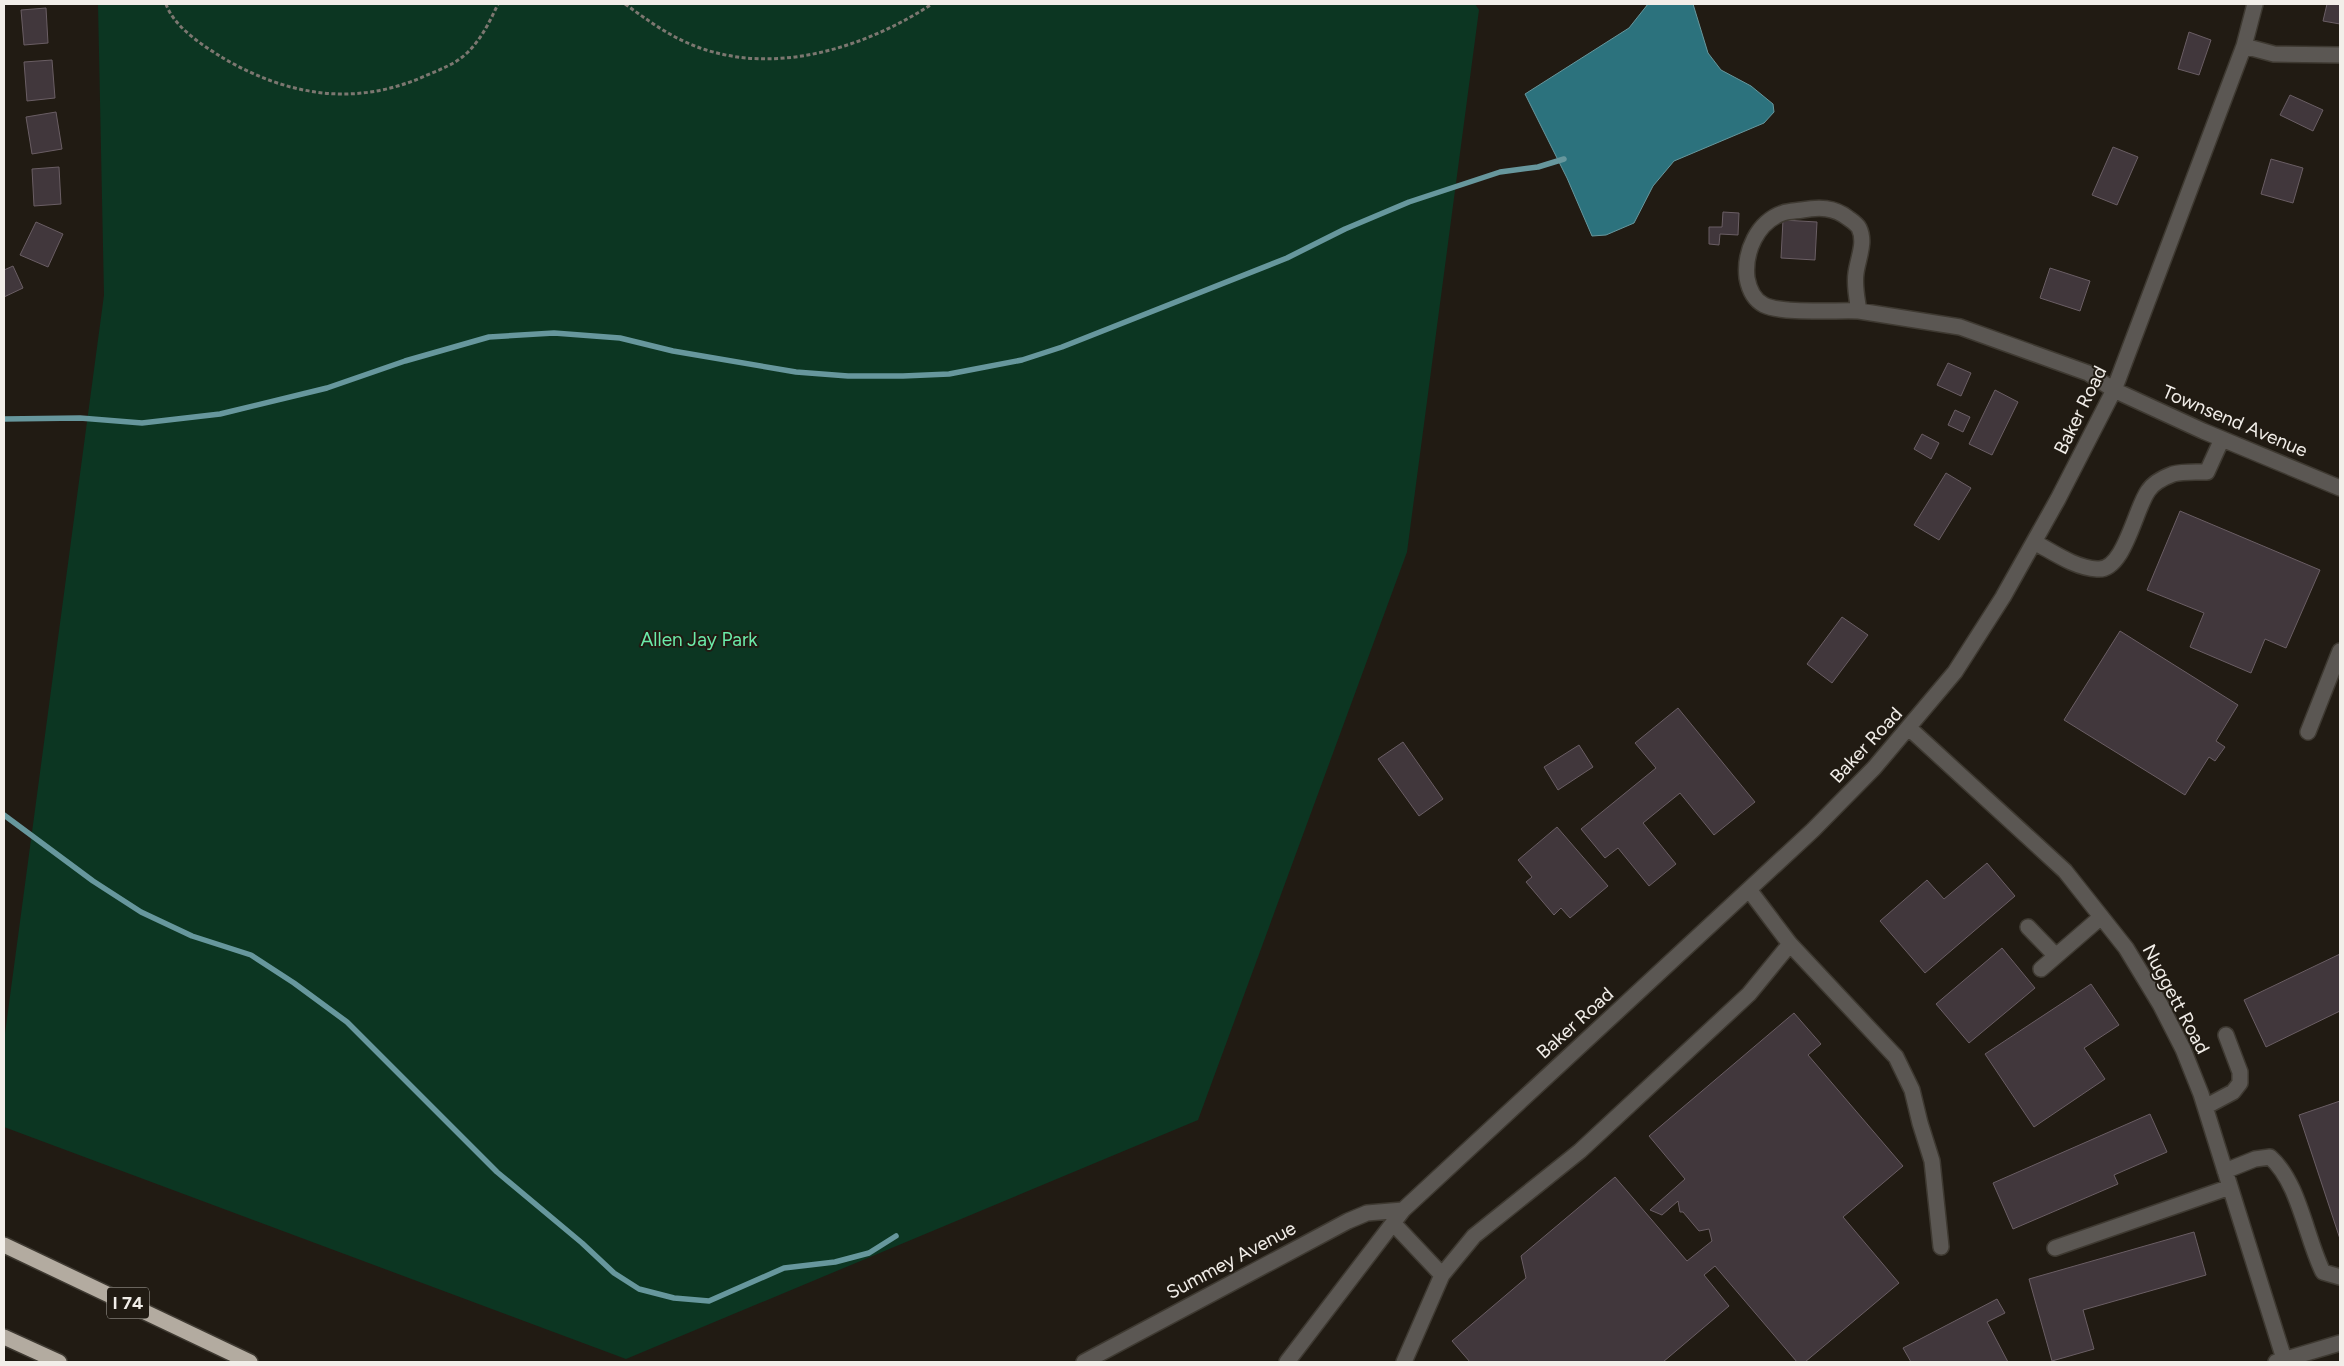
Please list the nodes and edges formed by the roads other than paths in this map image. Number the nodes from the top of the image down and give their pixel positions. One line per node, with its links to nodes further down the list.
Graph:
1 (2255, 4): 2 (street, Baker Road)
2 (2244, 46): 3 (street); 5 (street, Baker Road)
3 (2340, 55)
4 (1859, 310): 4 (street); 5 (street, Townsend Avenue)
5 (2114, 390): 6 (street, Townsend Avenue); 8 (street, Baker Road)
6 (2222, 439): 7 (street, Townsend Avenue); 8 (street)
7 (2340, 488)
8 (2034, 542): 10 (street, Baker Road)
9 (2340, 651): 11 (street)
10 (1909, 728): 12 (street, Baker Road); 13 (street, Nuggett Road)
11 (2308, 732)
12 (1750, 891): 15 (street); 22 (street, Baker Road)
13 (2101, 917): 16 (street); 19 (street, Nuggett Road)
14 (2028, 926): 16 (street)
15 (1790, 944): 25 (street); 27 (street)
16 (2056, 956): 17 (street)
17 (2041, 970)
18 (2226, 1035): 19 (street)
19 (2205, 1107): 20 (street, Nuggett Road)
20 (2225, 1171): 21 (street, Nuggett Road); 28 (street)
21 (2230, 1187): 26 (street); 31 (street, Nuggett Road)
22 (1403, 1210): 23 (street, Baker Road); 34 (street, Summey Avenue)
23 (1393, 1223): 27 (street); 35 (street, Baker Road)
24 (4, 1245): 33 (highway, I 74)
25 (1940, 1247)
26 (2055, 1248)
27 (1442, 1275): 36 (street)
28 (2340, 1277)
29 (4, 1337): 32 (highway)
30 (2340, 1342): 31 (street)
31 (2282, 1361)
32 (59, 1362)
33 (250, 1362)
34 (1084, 1362)
35 (1287, 1362)
36 (1404, 1362)

